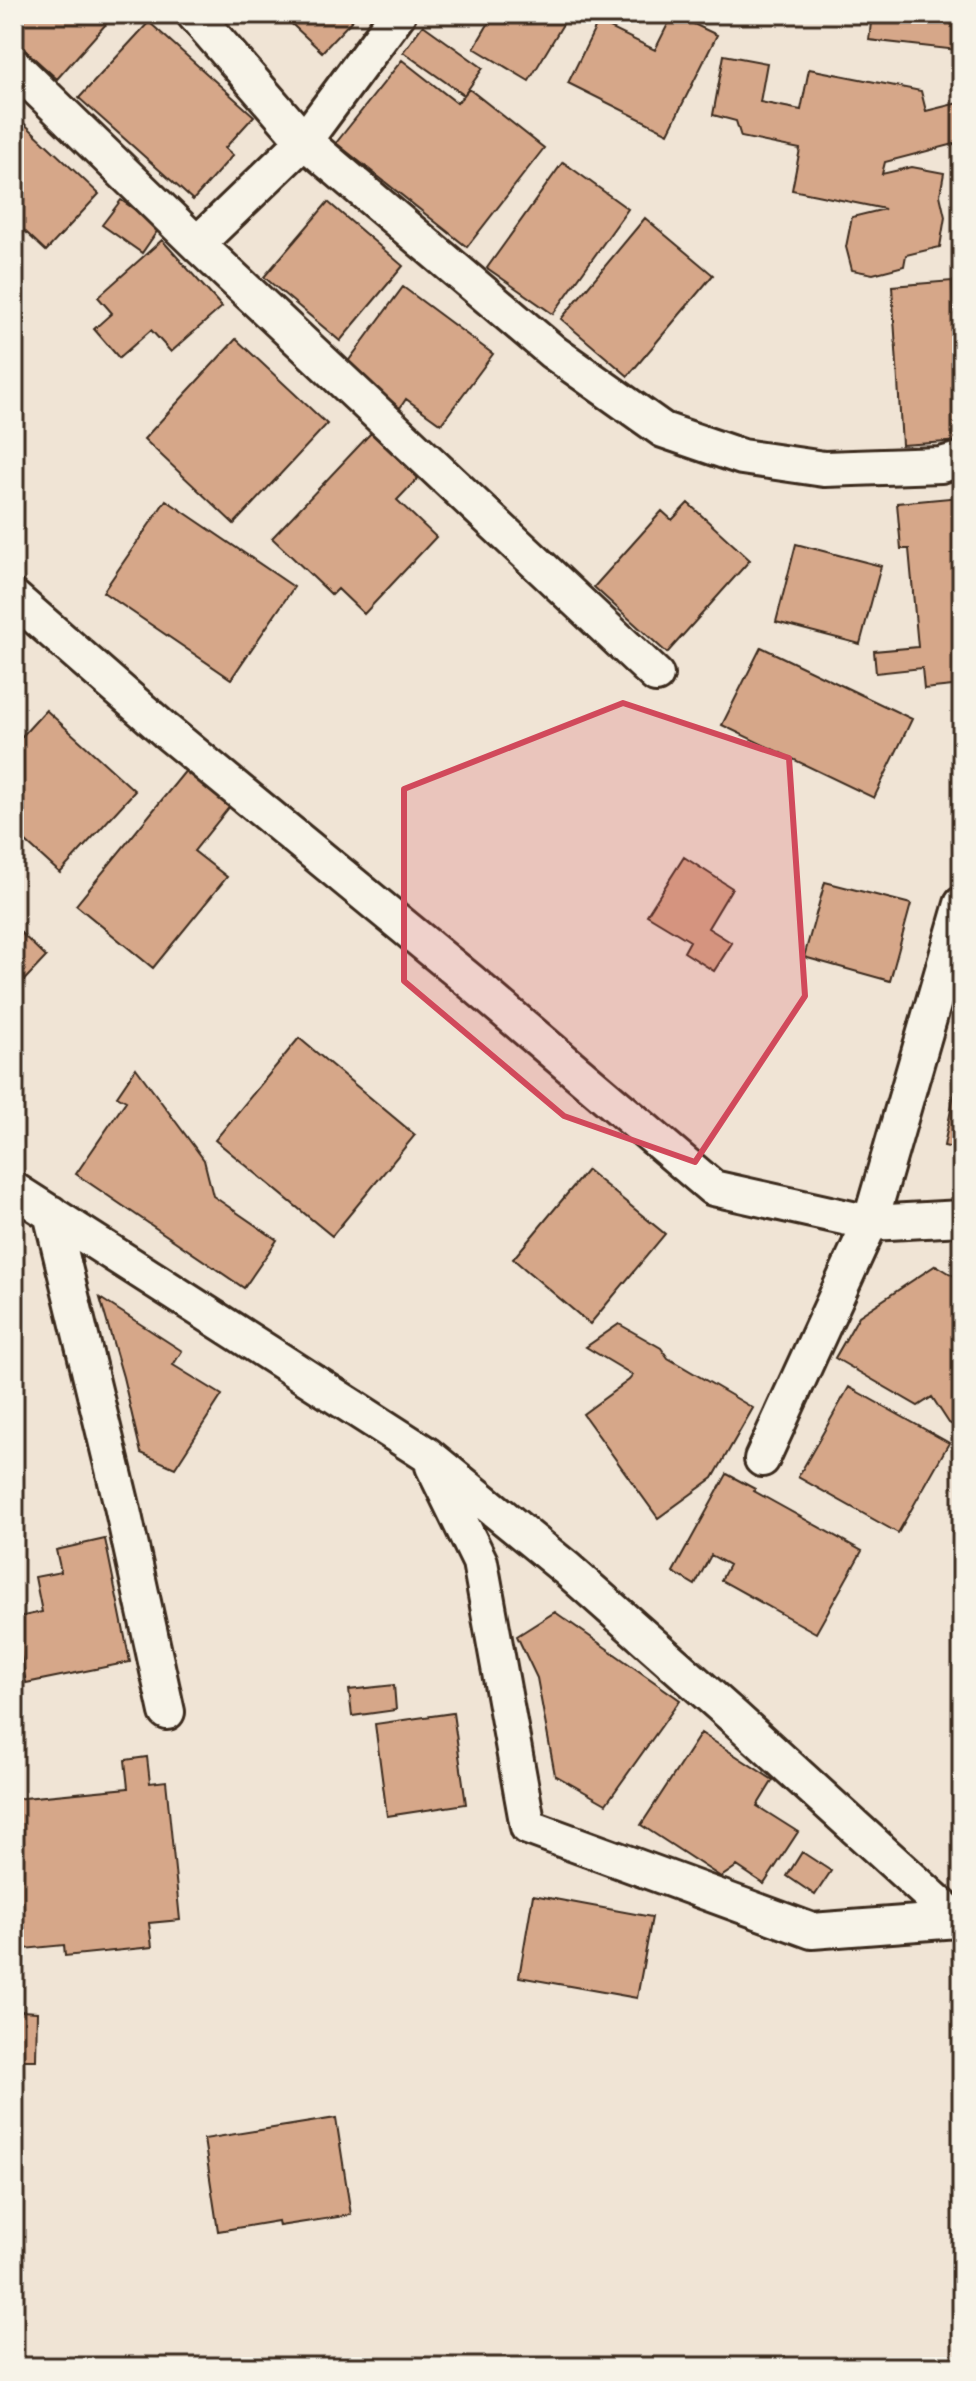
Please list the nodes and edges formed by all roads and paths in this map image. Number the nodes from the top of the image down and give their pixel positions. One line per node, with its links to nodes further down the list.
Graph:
1 (194, 14): 4 (street)
2 (398, 14): 4 (street)
3 (14, 66): 5 (street)
4 (304, 141): 5 (street); 6 (street)
5 (197, 244): 8 (street)
6 (962, 459)
7 (14, 598): 13 (street)
8 (656, 675)
9 (962, 904): 13 (street)
10 (14, 1190): 11 (street)
11 (51, 1213): 14 (street); 16 (street)
12 (962, 1218): 13 (street)
13 (870, 1223): 15 (street)
14 (426, 1454): 17 (street); 17 (street)
15 (762, 1459)
16 (167, 1712)
17 (960, 1919)

